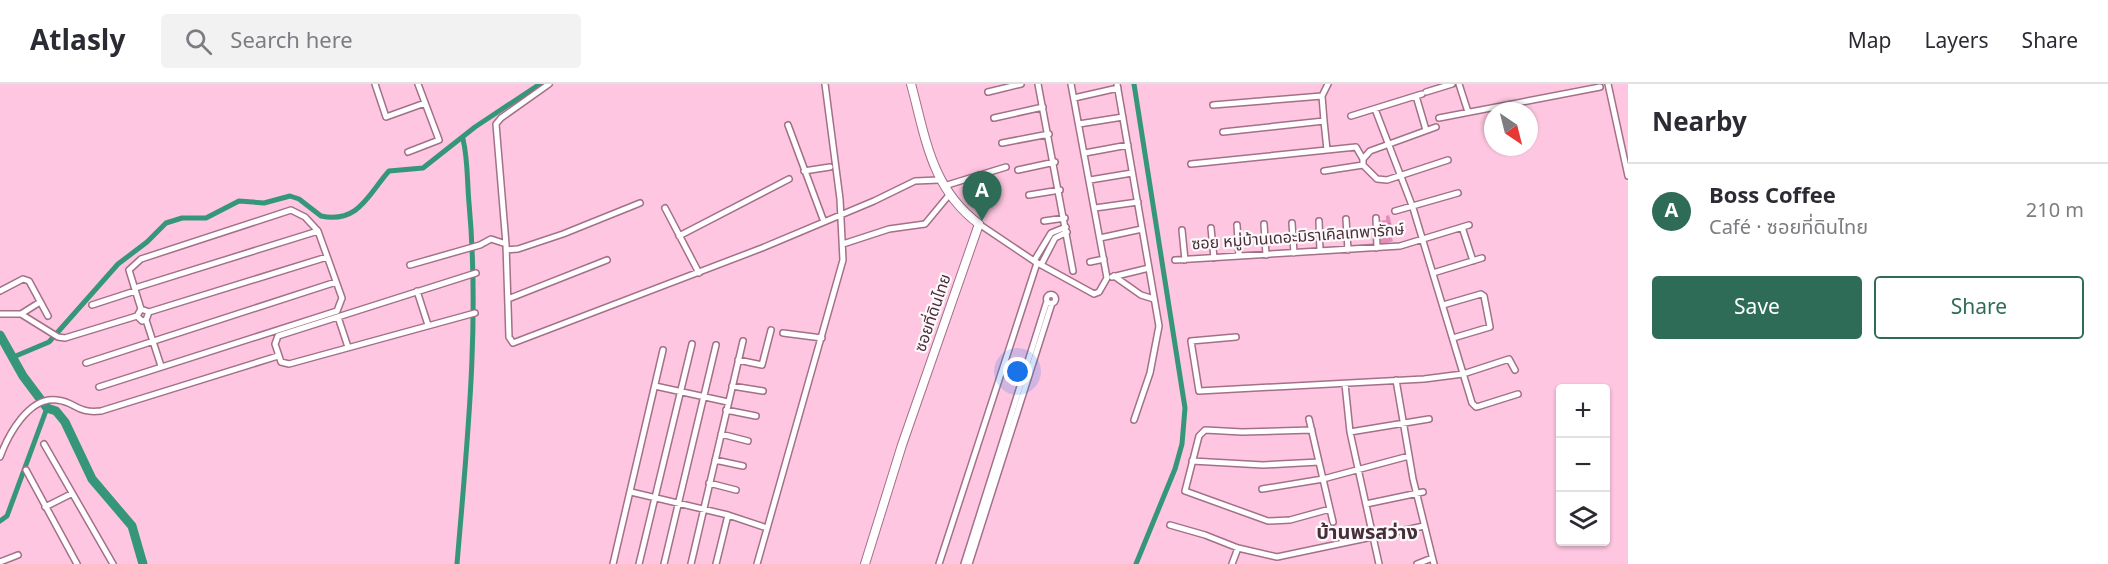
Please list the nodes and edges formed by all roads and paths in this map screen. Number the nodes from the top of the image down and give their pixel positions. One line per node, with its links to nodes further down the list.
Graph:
1 (375, 84): 19 (street)
2 (418, 84): 19 (street)
3 (549, 84): 86 (street)
4 (825, 84): 66 (street)
5 (911, 84): 55 (street)
6 (1021, 84): 15 (street)
7 (1038, 84): 21 (street)
8 (1071, 84): 18 (street)
9 (1328, 84): 17 (street)
10 (1452, 84): 16 (street)
11 (1460, 84): 23 (street)
12 (1608, 84): 52 (street)
13 (1118, 86): 18 (street); 25 (street)
14 (1600, 87): 23 (street)
15 (988, 92)
16 (1422, 94): 22 (street); 32 (street)
17 (1322, 96): 20 (street); 28 (street)
18 (1074, 98): 29 (street)
19 (425, 103): 39 (street)
20 (1213, 105)
21 (1043, 107): 26 (street); 34 (street)
22 (1375, 109): 24 (street); 35 (street)
23 (1468, 112): 27 (street)
24 (1351, 116)
25 (1123, 117): 29 (street); 37 (street)
26 (994, 118)
27 (1439, 118)
28 (1324, 121): 33 (street); 38 (street)
29 (1079, 124): 40 (street)
30 (788, 125): 48 (street)
31 (1436, 127): 32 (street)
32 (1426, 130): 35 (street)
33 (1223, 132)
34 (1049, 134): 36 (street); 42 (street)
35 (1388, 142): 43 (street); 51 (street)
36 (1002, 143)
37 (1128, 145): 40 (street); 50 (street)
38 (1327, 150): 43 (street); 44 (street)
39 (408, 152)
40 (1085, 153): 54 (street)
41 (1448, 160): 51 (street)
42 (1055, 162): 47 (street); 56 (street)
43 (1363, 162): 49 (street); 51 (street)
44 (1191, 164)
45 (830, 167): 48 (street)
46 (1006, 167): 55 (street)
47 (1018, 170)
48 (804, 171): 72 (street)
49 (1324, 171)
50 (1132, 173): 54 (street); 61 (street)
51 (1400, 174): 62 (street)
52 (1628, 176)
53 (789, 179): 82 (street)
54 (1090, 180): 64 (street)
55 (941, 183): 58 (street); 66 (street)
56 (1060, 190): 59 (street); 67 (street)
57 (1458, 193): 62 (street)
58 (949, 195): 74 (street); 85 (street)
59 (1029, 195)
60 (640, 202): 86 (street)
61 (1137, 202): 64 (street); 79 (street)
62 (1412, 206): 65 (street); 84 (street)
63 (665, 208): 82 (street)
64 (1095, 208): 83 (street)
65 (1395, 211)
66 (841, 215): 72 (street); 85 (street)
67 (1065, 218): 70 (street); 78 (street)
68 (1376, 218): 87 (street)
69 (1346, 219): 88 (street)
70 (1044, 221)
71 (1319, 221): 89 (street)
72 (824, 222): 107 (street)
73 (1292, 223): 90 (street)
74 (979, 224): 102 (street); 210 (street, ซอยที่ดินไทย)
75 (1264, 224): 91 (street)
76 (1237, 225): 92 (street)
77 (1211, 228): 94 (street)
78 (1067, 229): 102 (street); 105 (street)
79 (1142, 229): 83 (street); 104 (street)
80 (1182, 230): 99 (street)
81 (318, 231): 93 (street); 111 (street); 111 (street)
82 (679, 236): 107 (street)
83 (1101, 238): 96 (street)
84 (1423, 239): 87 (street, ซอย หมู่บ้านเดอะมิราเคิลเทพารักษ์); 100 (street, ซอย หมู่บ้านเดอะมิราเคิลเทพารักษ์); 108 (street)
85 (843, 244): 133 (street)
86 (506, 247): 103 (street); 115 (street)
87 (1377, 248): 88 (street, ซอย หมู่บ้านเดอะมิราเคิลเทพารักษ์)
88 (1348, 250): 89 (street, ซอย หมู่บ้านเดอะมิราเคิลเทพารักษ์)
89 (1320, 251): 90 (street, ซอย หมู่บ้านเดอะมิราเคิลเทพารักษ์)
90 (1294, 253): 91 (street, ซอย หมู่บ้านเดอะมิราเคิลเทพารักษ์)
91 (1266, 255): 92 (street, ซอย หมู่บ้านเดอะมิราเคิลเทพารักษ์)
92 (1239, 256): 94 (street, ซอย หมู่บ้านเดอะมิราเคิลเทพารักษ์)
93 (327, 257): 110 (street); 121 (street)
94 (1214, 258): 99 (street, ซอย หมู่บ้านเดอะมิราเคิลเทพารักษ์)
95 (1482, 258): 100 (street)
96 (1104, 259): 101 (street); 109 (street)
97 (607, 260): 115 (street)
98 (1175, 260): 99 (street, ซอย หมู่บ้านเดอะมิราเคิลเทพารักษ์)
99 (1185, 260)
100 (1473, 261): 108 (street)
101 (1090, 262)
102 (1038, 263): 109 (street); 211 (street)
103 (410, 265)
104 (1149, 268): 109 (street); 114 (street)
105 (1073, 271)
106 (476, 273): 113 (street)
107 (699, 273): 115 (street)
108 (1433, 273): 119 (street)
109 (1110, 277): 114 (street)
110 (336, 282): 135 (street); 144 (street)
111 (135, 289): 118 (street); 120 (street)
112 (0, 291): 116 (street)
113 (417, 291): 127 (street); 129 (street)
114 (1154, 298): 161 (street)
115 (508, 299)
116 (40, 302): 124 (street); 125 (street)
117 (1049, 302): 185 (street)
118 (92, 305)
119 (1443, 305): 134 (street); 134 (street)
120 (141, 309): 121 (street); 126 (street)
121 (149, 312): 128 (street)
122 (475, 313): 129 (street)
123 (0, 314): 124 (street)
124 (21, 314): 126 (street)
125 (48, 316)
126 (137, 316): 128 (street)
127 (338, 317): 139 (street); 141 (street)
128 (146, 320): 135 (street)
129 (428, 325): 139 (street)
130 (771, 330): 142 (street)
131 (783, 333): 133 (street)
132 (1236, 337): 148 (street)
133 (822, 338): 196 (street)
134 (1453, 338): 146 (street)
135 (153, 340): 143 (street); 144 (street)
136 (743, 341): 142 (street)
137 (692, 344): 153 (street)
138 (716, 345): 155 (street)
139 (348, 347): 141 (street)
140 (663, 350): 149 (street)
141 (278, 356): 168 (street)
142 (738, 360): 150 (street)
143 (86, 363)
144 (161, 366): 151 (street)
145 (1515, 370): 146 (street)
146 (1463, 374): 147 (street); 154 (street)
147 (1396, 380): 148 (street); 162 (street)
148 (1345, 384): 164 (street)
149 (655, 386): 153 (street); 181 (street)
150 (732, 386): 152 (street); 156 (street)
151 (99, 387)
152 (763, 391)
153 (681, 392): 155 (street); 186 (street)
154 (1518, 394)
155 (703, 397): 156 (street); 187 (street)
156 (728, 402): 157 (street)
157 (726, 410): 158 (street); 165 (street)
158 (756, 416)
159 (1310, 419): 163 (street)
160 (1429, 419): 162 (street)
161 (1134, 420)
162 (1403, 423): 164 (street); 169 (street)
163 (1312, 430): 172 (street); 173 (street)
164 (1350, 432): 175 (street)
165 (721, 434): 166 (street); 171 (street)
166 (748, 441)
167 (44, 444): 184 (street)
168 (1, 451): 170 (street)
169 (1409, 456): 175 (street); 183 (street)
170 (0, 457)
171 (715, 460): 174 (street); 178 (street)
172 (1192, 461): 173 (street); 191 (street)
173 (1319, 462): 177 (street)
174 (743, 466)
175 (1358, 469): 177 (street); 188 (street)
176 (26, 470): 189 (street)
177 (1323, 479): 179 (street); 191 (street)
178 (709, 483): 180 (street); 190 (street)
179 (1262, 489)
180 (736, 490)
181 (631, 492): 186 (street); 204 (street)
182 (1423, 492): 183 (street)
183 (1416, 493): 188 (street); 195 (street)
184 (71, 494): 189 (street); 203 (street)
185 (988, 496): 212 (street); 213 (street)
186 (654, 499): 187 (street); 205 (street)
187 (678, 504): 190 (street); 206 (street)
188 (1366, 504): 197 (street)
189 (45, 507): 202 (street)
190 (704, 509): 192 (street); 207 (street)
191 (1330, 509): 193 (street)
192 (728, 515): 196 (street); 208 (street)
193 (1333, 522)
194 (1170, 525): 198 (street)
195 (1424, 526): 197 (street); 200 (street)
196 (767, 528): 209 (street)
197 (1373, 537): 198 (street); 215 (street)
198 (1238, 548): 214 (street)
199 (18, 555): 201 (street)
200 (1433, 561): 216 (street)
201 (0, 562)
202 (77, 564)
203 (112, 564)
204 (613, 564)
205 (639, 564)
206 (664, 564)
207 (691, 564)
208 (716, 564)
209 (757, 564)
210 (865, 564)
211 (939, 564)
212 (964, 564)
213 (969, 564)
214 (1232, 564)
215 (1379, 564)
216 (1417, 564)

